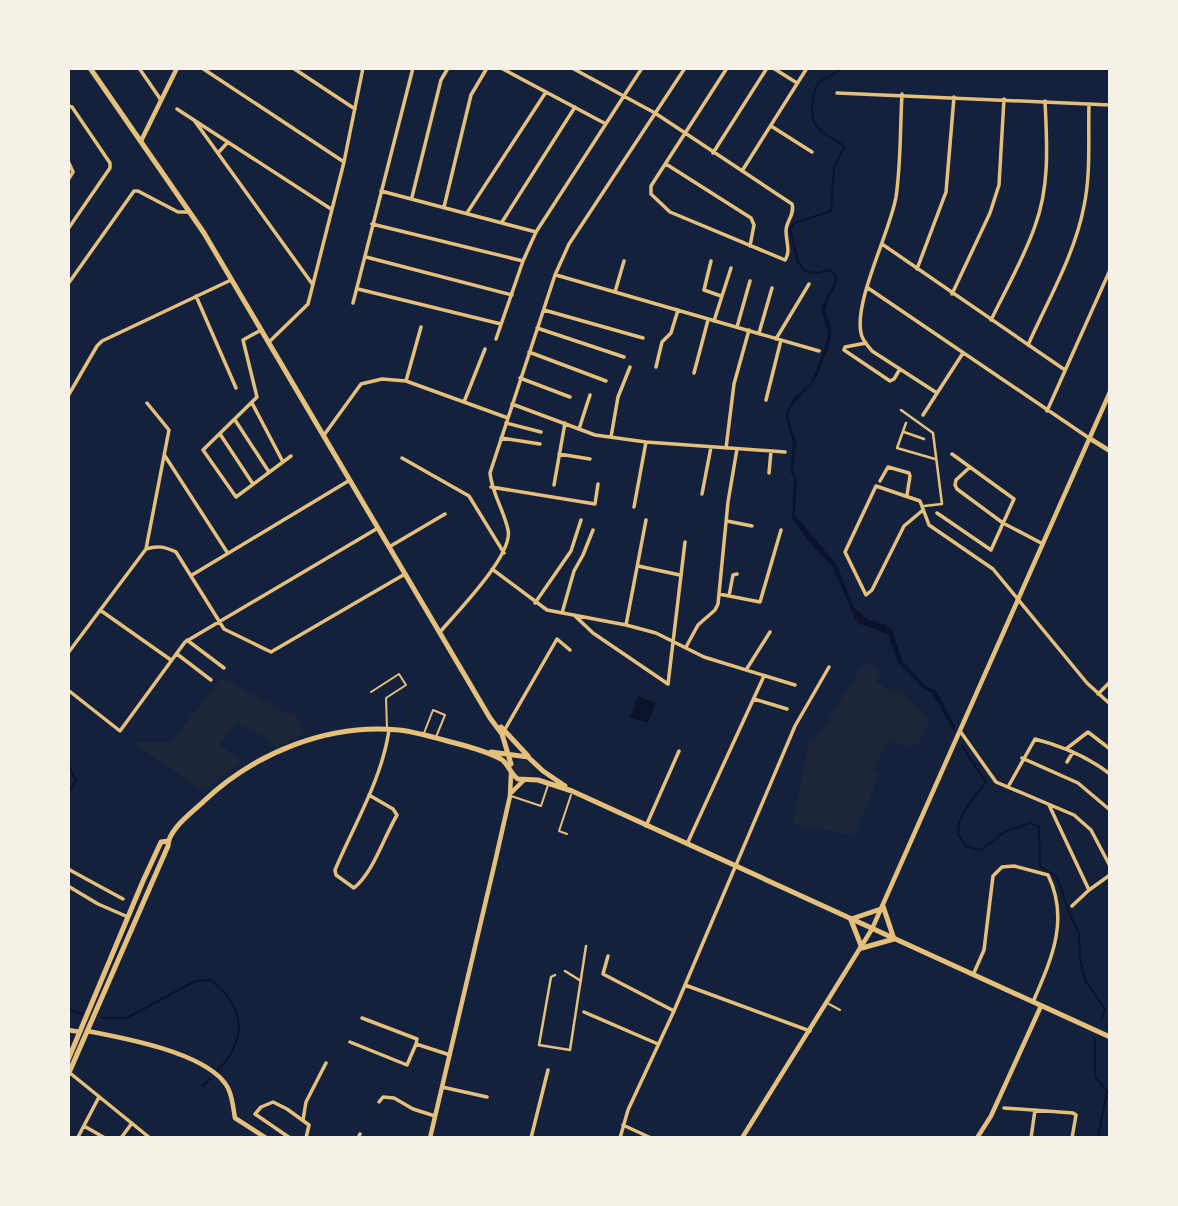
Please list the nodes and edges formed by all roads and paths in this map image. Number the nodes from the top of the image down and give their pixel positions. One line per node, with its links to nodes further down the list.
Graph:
1 (89, 68): 38 (main road)
2 (139, 68): 25 (street)
3 (177, 68): 25 (main road)
4 (202, 68): 44 (street)
5 (293, 68): 32 (street)
6 (363, 68): 32 (street)
7 (412, 68): 48 (street)
8 (447, 68): 49 (street)
9 (488, 68): 50 (street)
10 (501, 68): 19 (street)
11 (572, 68): 22 (street)
12 (642, 68): 22 (street)
13 (685, 68): 33 (street)
14 (727, 68): 37 (street)
15 (767, 68): 42 (street)
16 (773, 68): 18 (street)
17 (807, 68): 18 (street)
18 (797, 83): 36 (street)
19 (546, 92): 30 (street); 53 (street)
20 (837, 93): 21 (street)
21 (902, 94): 23 (street); 58 (street)
22 (624, 96): 33 (street); 35 (street)
23 (954, 97): 24 (street); 65 (street)
24 (1004, 99): 26 (street); 77 (street)
25 (161, 100): 38 (main road)
26 (1045, 101): 27 (street); 84 (street)
27 (1089, 104): 28 (street); 98 (street)
28 (1110, 104)
29 (68, 106): 56 (street)
30 (575, 107): 35 (street); 54 (street)
31 (177, 108): 34 (street)
32 (355, 109): 44 (street)
33 (655, 114): 37 (street); 67 (street)
34 (194, 120): 39 (street); 41 (street)
35 (606, 124): 57 (street)
36 (771, 126): 40 (street); 46 (street)
37 (685, 135): 42 (street); 45 (street)
38 (142, 141): 52 (main road)
39 (228, 142): 41 (street); 51 (street)
40 (812, 152)
41 (218, 153): 72 (street)
42 (713, 153): 46 (street)
43 (68, 161): 47 (street)
44 (344, 162): 51 (street)
45 (666, 164): 59 (street); 59 (street)
46 (742, 172): 59 (street)
47 (68, 180)
48 (381, 191): 49 (street); 55 (street)
49 (411, 198): 50 (street)
50 (444, 207): 53 (street)
51 (331, 209): 72 (street)
52 (190, 211): 68 (main road); 70 (street)
53 (467, 213): 54 (street)
54 (502, 222): 57 (street)
55 (372, 224): 60 (street); 61 (street)
56 (68, 229)
57 (536, 232): 61 (street)
58 (882, 244): 65 (street); 74 (street)
59 (750, 246)
60 (366, 257): 75 (street); 78 (street)
61 (523, 261): 78 (street)
62 (624, 261): 76 (street)
63 (711, 261): 80 (street)
64 (731, 268): 80 (street)
65 (917, 269): 77 (street)
66 (1110, 270): 107 (street)
67 (555, 275): 76 (street); 82 (street)
68 (232, 280): 79 (street); 90 (main road)
69 (750, 281): 88 (street)
70 (68, 284)
71 (809, 284): 95 (street)
72 (313, 285): 96 (street)
73 (772, 288): 92 (street)
74 (868, 288): 97 (street); 102 (street)
75 (358, 289): 81 (street); 86 (street)
76 (615, 292): 83 (street)
77 (953, 293): 84 (street)
78 (512, 295): 86 (street)
79 (196, 296): 112 (street); 116 (street)
80 (721, 296): 85 (street)
81 (353, 303)
82 (543, 310): 89 (street); 93 (street)
83 (678, 310): 85 (street); 105 (street)
84 (991, 320): 98 (street)
85 (711, 321): 88 (street); 108 (street)
86 (501, 324): 94 (street)
87 (421, 327): 110 (street)
88 (737, 327): 91 (street)
89 (537, 328): 101 (street); 103 (street)
90 (261, 330): 96 (main road); 121 (street)
91 (749, 330): 92 (street); 142 (street)
92 (759, 333): 95 (street)
93 (643, 338)
94 (496, 339)
95 (779, 339): 100 (street); 118 (street)
96 (269, 342): 134 (main road)
97 (866, 344): 106 (street); 106 (street)
98 (1028, 345): 107 (street)
99 (485, 349): 119 (street)
100 (819, 351)
101 (529, 352): 109 (street); 111 (street)
102 (962, 354): 114 (street); 124 (street)
103 (624, 357)
104 (630, 367): 135 (street)
105 (656, 367)
106 (900, 369): 114 (street)
107 (1065, 370): 124 (street)
108 (694, 373)
109 (520, 378): 117 (street); 122 (street)
110 (406, 381): 119 (street); 134 (street)
111 (606, 381)
112 (236, 388)
113 (1110, 392): 137 (main road)
114 (937, 393): 125 (street)
115 (590, 395): 130 (street)
116 (68, 396)
117 (570, 397)
118 (766, 400)
119 (464, 402): 127 (street)
120 (147, 403): 147 (street)
121 (252, 403): 126 (street); 155 (street)
122 (512, 404): 127 (street); 128 (street)
123 (901, 410): 153 (street)
124 (1047, 411): 137 (street)
125 (923, 415)
126 (235, 420): 133 (street); 158 (street)
127 (507, 421): 131 (street); 136 (street)
128 (565, 423): 130 (street); 148 (street)
129 (906, 423): 132 (street)
130 (579, 429): 135 (street)
131 (541, 432)
132 (903, 432): 138 (street); 153 (street)
133 (220, 434): 162 (street); 162 (street)
134 (324, 435): 160 (main road)
135 (611, 437): 139 (street)
136 (501, 438): 140 (street); 165 (street)
137 (1089, 438): 145 (main road); 181 (main road)
138 (924, 439)
139 (646, 442): 141 (street); 168 (street)
140 (540, 444)
141 (711, 447): 142 (street); 166 (street)
142 (726, 448): 143 (street)
143 (737, 449): 144 (street); 174 (street)
144 (771, 450): 146 (street); 159 (street)
145 (1110, 451)
146 (785, 452)
147 (164, 454): 183 (street); 184 (street)
148 (559, 454): 152 (street); 164 (street)
149 (952, 454): 156 (street)
150 (291, 456): 155 (street)
151 (402, 458): 185 (street)
152 (590, 459)
153 (937, 460): 169 (street)
154 (890, 461): 157 (street)
155 (283, 462): 158 (street)
156 (970, 467): 175 (street); 175 (street)
157 (887, 468): 161 (street); 167 (street)
158 (269, 472): 162 (street)
159 (769, 473)
160 (350, 480): 177 (main road); 184 (street)
161 (880, 481)
162 (253, 484)
163 (598, 484): 165 (street)
164 (554, 485)
165 (491, 487): 185 (street)
166 (702, 494)
167 (907, 495): 169 (street); 169 (street)
168 (634, 507)
169 (923, 508): 194 (street)
170 (937, 513): 175 (street)
171 (445, 514): 182 (street)
172 (581, 520): 195 (street)
173 (646, 520): 186 (street)
174 (727, 521): 176 (street); 192 (street)
175 (1003, 523): 181 (street)
176 (752, 526)
177 (378, 528): 182 (main road); 199 (street)
178 (593, 530): 197 (street)
179 (781, 530): 193 (street)
180 (685, 542): 191 (street)
181 (1044, 544): 194 (main road)
182 (389, 547): 188 (main road)
183 (146, 549): 190 (street); 196 (street)
184 (228, 553): 190 (street)
185 (504, 553): 187 (street)
186 (638, 566): 191 (street); 200 (street)
187 (492, 569): 195 (street); 201 (street)
188 (405, 574): 199 (street); 201 (main road)
189 (737, 574): 193 (street)
190 (192, 575): 199 (street)
191 (681, 575): 204 (street)
192 (719, 594): 193 (street); 205 (street)
193 (729, 596)
194 (1018, 601): 219 (street); 226 (main road)
195 (536, 603): 197 (street)
196 (100, 610): 207 (street); 209 (street)
197 (562, 613): 198 (street)
198 (574, 615): 200 (street); 204 (street)
199 (219, 621): 203 (street)
200 (626, 625): 204 (street)
201 (440, 632): 222 (main road)
202 (770, 632): 212 (street)
203 (187, 640): 208 (street); 211 (street)
204 (672, 640): 205 (street)
205 (686, 647): 212 (street)
206 (570, 650): 225 (street)
207 (68, 653)
208 (176, 653): 209 (street); 214 (street)
209 (171, 660): 217 (street)
210 (829, 667): 255 (street)
211 (224, 668)
212 (746, 670): 213 (street)
213 (764, 676): 216 (street); 220 (street)
214 (212, 680)
215 (1110, 682): 219 (street)
216 (795, 685)
217 (68, 690)
218 (371, 692): 224 (lane)
219 (1098, 694): 221 (street)
220 (754, 699): 223 (street); 253 (street)
221 (1110, 704)
222 (484, 706): 225 (main road); 234 (main road)
223 (787, 709)
224 (388, 729): 227 (main road); 246 (street); 252 (main road)
225 (504, 731): 236 (main road)
226 (960, 731): 244 (street); 262 (main road)
227 (423, 734): 228 (main road); 228 (lane)
228 (436, 738): 229 (main road)
229 (474, 749): 234 (main road); 240 (main road)
230 (1066, 749): 231 (street); 233 (street); 237 (street)
231 (1110, 749)
232 (679, 751): 250 (street)
233 (1073, 752): 238 (street); 241 (street)
234 (507, 755): 235 (main road); 240 (main road)
235 (517, 757): 236 (main road); 240 (main road)
236 (528, 757): 239 (main road)
237 (1022, 758): 244 (street); 249 (street)
238 (1067, 762)
239 (534, 764): 242 (main road); 245 (main road)
240 (511, 769): 242 (main road); 247 (main road)
241 (1110, 774)
242 (524, 780): 243 (main road); 247 (main road)
243 (548, 783): 245 (main road); 247 (lane)
244 (1008, 787): 248 (street)
245 (572, 791): 250 (main road); 251 (lane)
246 (369, 795): 246 (street)
247 (510, 796): 290 (main road)
248 (1048, 803): 254 (street); 259 (street)
249 (1110, 810)
250 (646, 825): 253 (main road)
251 (567, 834)
252 (168, 841): 263 (main road); 283 (main road)
253 (687, 844): 255 (main road)
254 (1110, 866)
255 (737, 867): 264 (main road); 274 (street)
256 (68, 869): 260 (street)
257 (1110, 875): 259 (street)
258 (68, 886): 263 (street)
259 (1088, 890): 261 (street)
260 (123, 899)
261 (1072, 906)
262 (882, 907): 264 (main road); 265 (main road); 266 (main road)
263 (128, 917): 285 (main road)
264 (850, 919): 265 (main road); 268 (main road)
265 (873, 929): 266 (main road); 268 (main road)
266 (894, 939): 268 (main road); 272 (main road)
267 (586, 946): 273 (street)
268 (862, 948): 276 (main road)
269 (608, 956): 279 (street)
270 (565, 971): 273 (street)
271 (555, 975): 273 (street)
272 (973, 975): 275 (main road); 275 (street)
273 (581, 981)
274 (685, 985): 279 (street); 284 (street)
275 (1033, 1002): 277 (main road)
276 (828, 1003): 278 (lane); 284 (main road)
277 (1041, 1006): 286 (main road); 318 (main road)
278 (840, 1010)
279 (674, 1011): 289 (street)
280 (584, 1012): 289 (street)
281 (362, 1018): 288 (street)
282 (68, 1030): 285 (main road)
283 (88, 1031): 294 (main road); 310 (main road)
284 (810, 1031): 317 (main road)
285 (80, 1032): 291 (main road)
286 (1110, 1037)
287 (350, 1042): 288 (street)
288 (416, 1044): 290 (street)
289 (658, 1044): 304 (street)
290 (450, 1055): 295 (main road)
291 (68, 1060)
292 (326, 1063): 302 (street)
293 (548, 1070): 314 (street)
294 (69, 1074): 296 (street)
295 (442, 1087): 297 (street); 301 (main road)
296 (99, 1097): 303 (street); 305 (street)
297 (487, 1097)
298 (379, 1102): 301 (street)
299 (1004, 1108): 300 (street)
300 (1035, 1110): 319 (street); 320 (street)
301 (435, 1116): 313 (main road)
302 (303, 1120): 311 (street); 312 (street)
303 (132, 1123): 308 (street); 309 (street)
304 (623, 1125): 315 (street); 316 (street)
305 (84, 1126): 306 (street); 307 (street)
306 (78, 1137)
307 (105, 1138)
308 (121, 1138)
309 (150, 1138)
310 (266, 1138)
311 (290, 1138)
312 (306, 1138)
313 (430, 1138)
314 (531, 1138)
315 (620, 1138)
316 (651, 1138)
317 (742, 1138)
318 (977, 1138)
319 (1031, 1138)
320 (1072, 1138)

